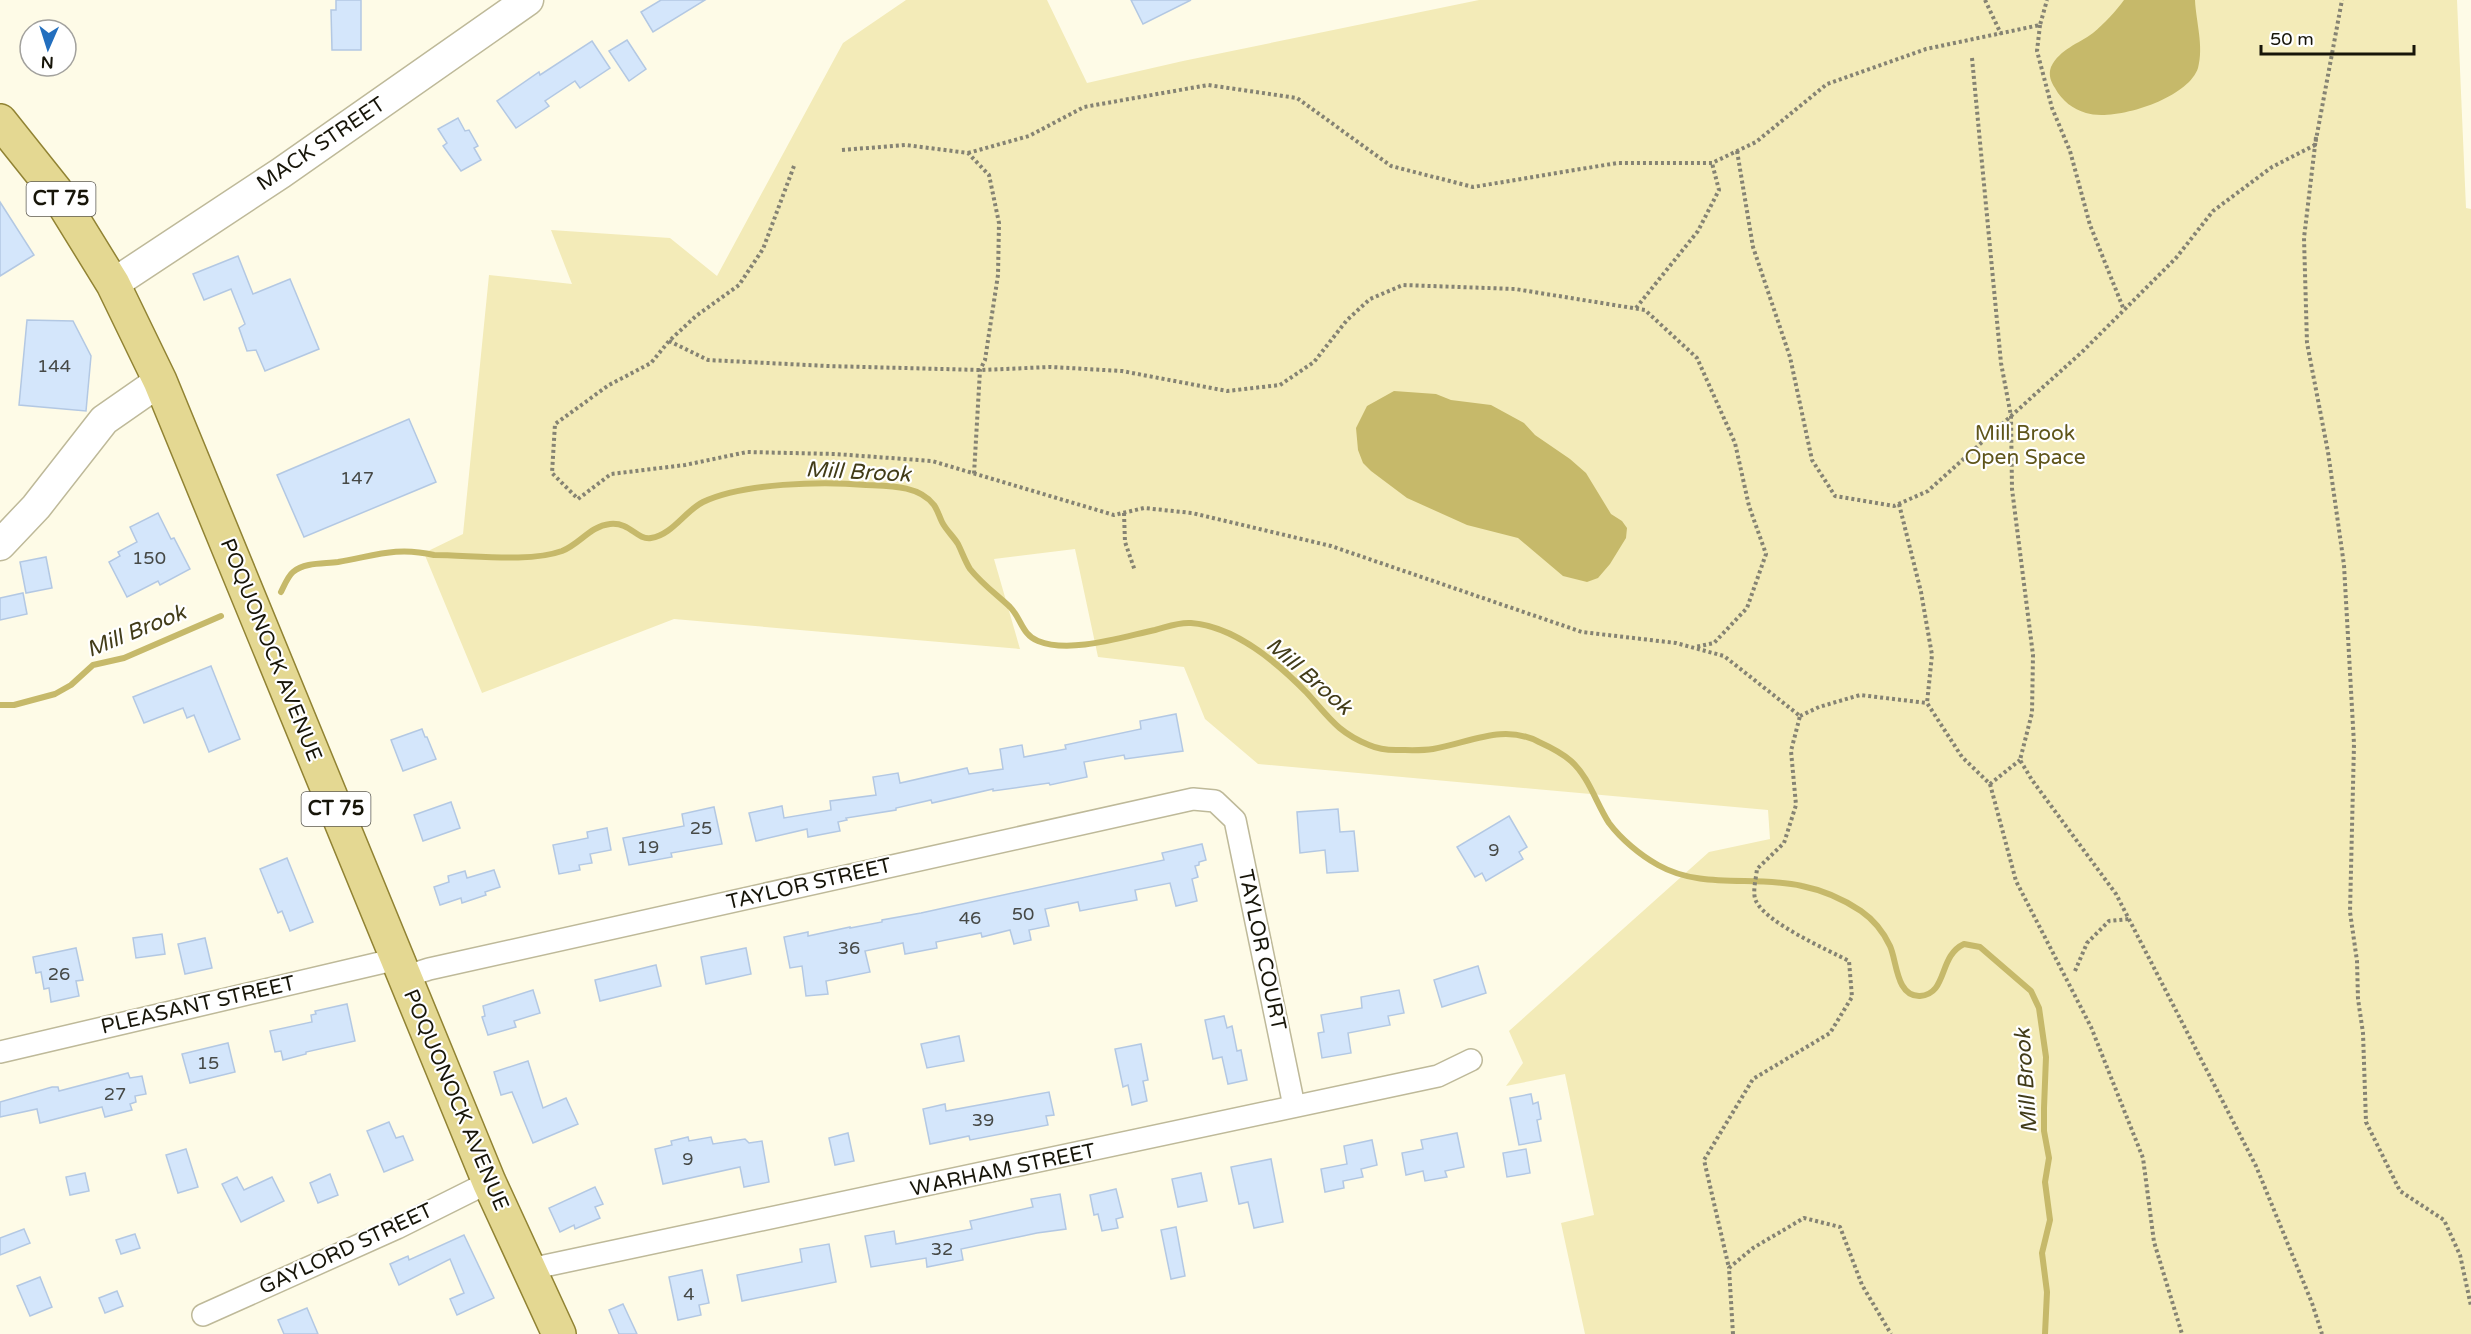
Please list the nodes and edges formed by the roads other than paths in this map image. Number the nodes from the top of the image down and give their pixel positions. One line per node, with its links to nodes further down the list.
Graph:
1 (528, 0): 3 (street, MACK STREET)
2 (0, 121): 3 (main road, POQUONOCK AVENUE / CT 75)
3 (113, 284): 4 (main road, POQUONOCK AVENUE / CT 75)
4 (160, 381): 5 (street); 7 (main road, POQUONOCK AVENUE / CT 75)
5 (0, 545)
6 (1215, 801): 7 (street, TAYLOR STREET); 10 (street, TAYLOR COURT)
7 (400, 968): 8 (street, PLEASANT STREET); 11 (main road, POQUONOCK AVENUE / CT 75)
8 (0, 1052)
9 (1471, 1060): 10 (street, WARHAM STREET)
10 (1294, 1106): 12 (street, WARHAM STREET)
11 (489, 1182): 12 (main road, POQUONOCK AVENUE / CT 75); 13 (street, GAYLORD STREET)
12 (530, 1269): 14 (main road, POQUONOCK AVENUE / CT 75)
13 (203, 1315)
14 (559, 1334)

